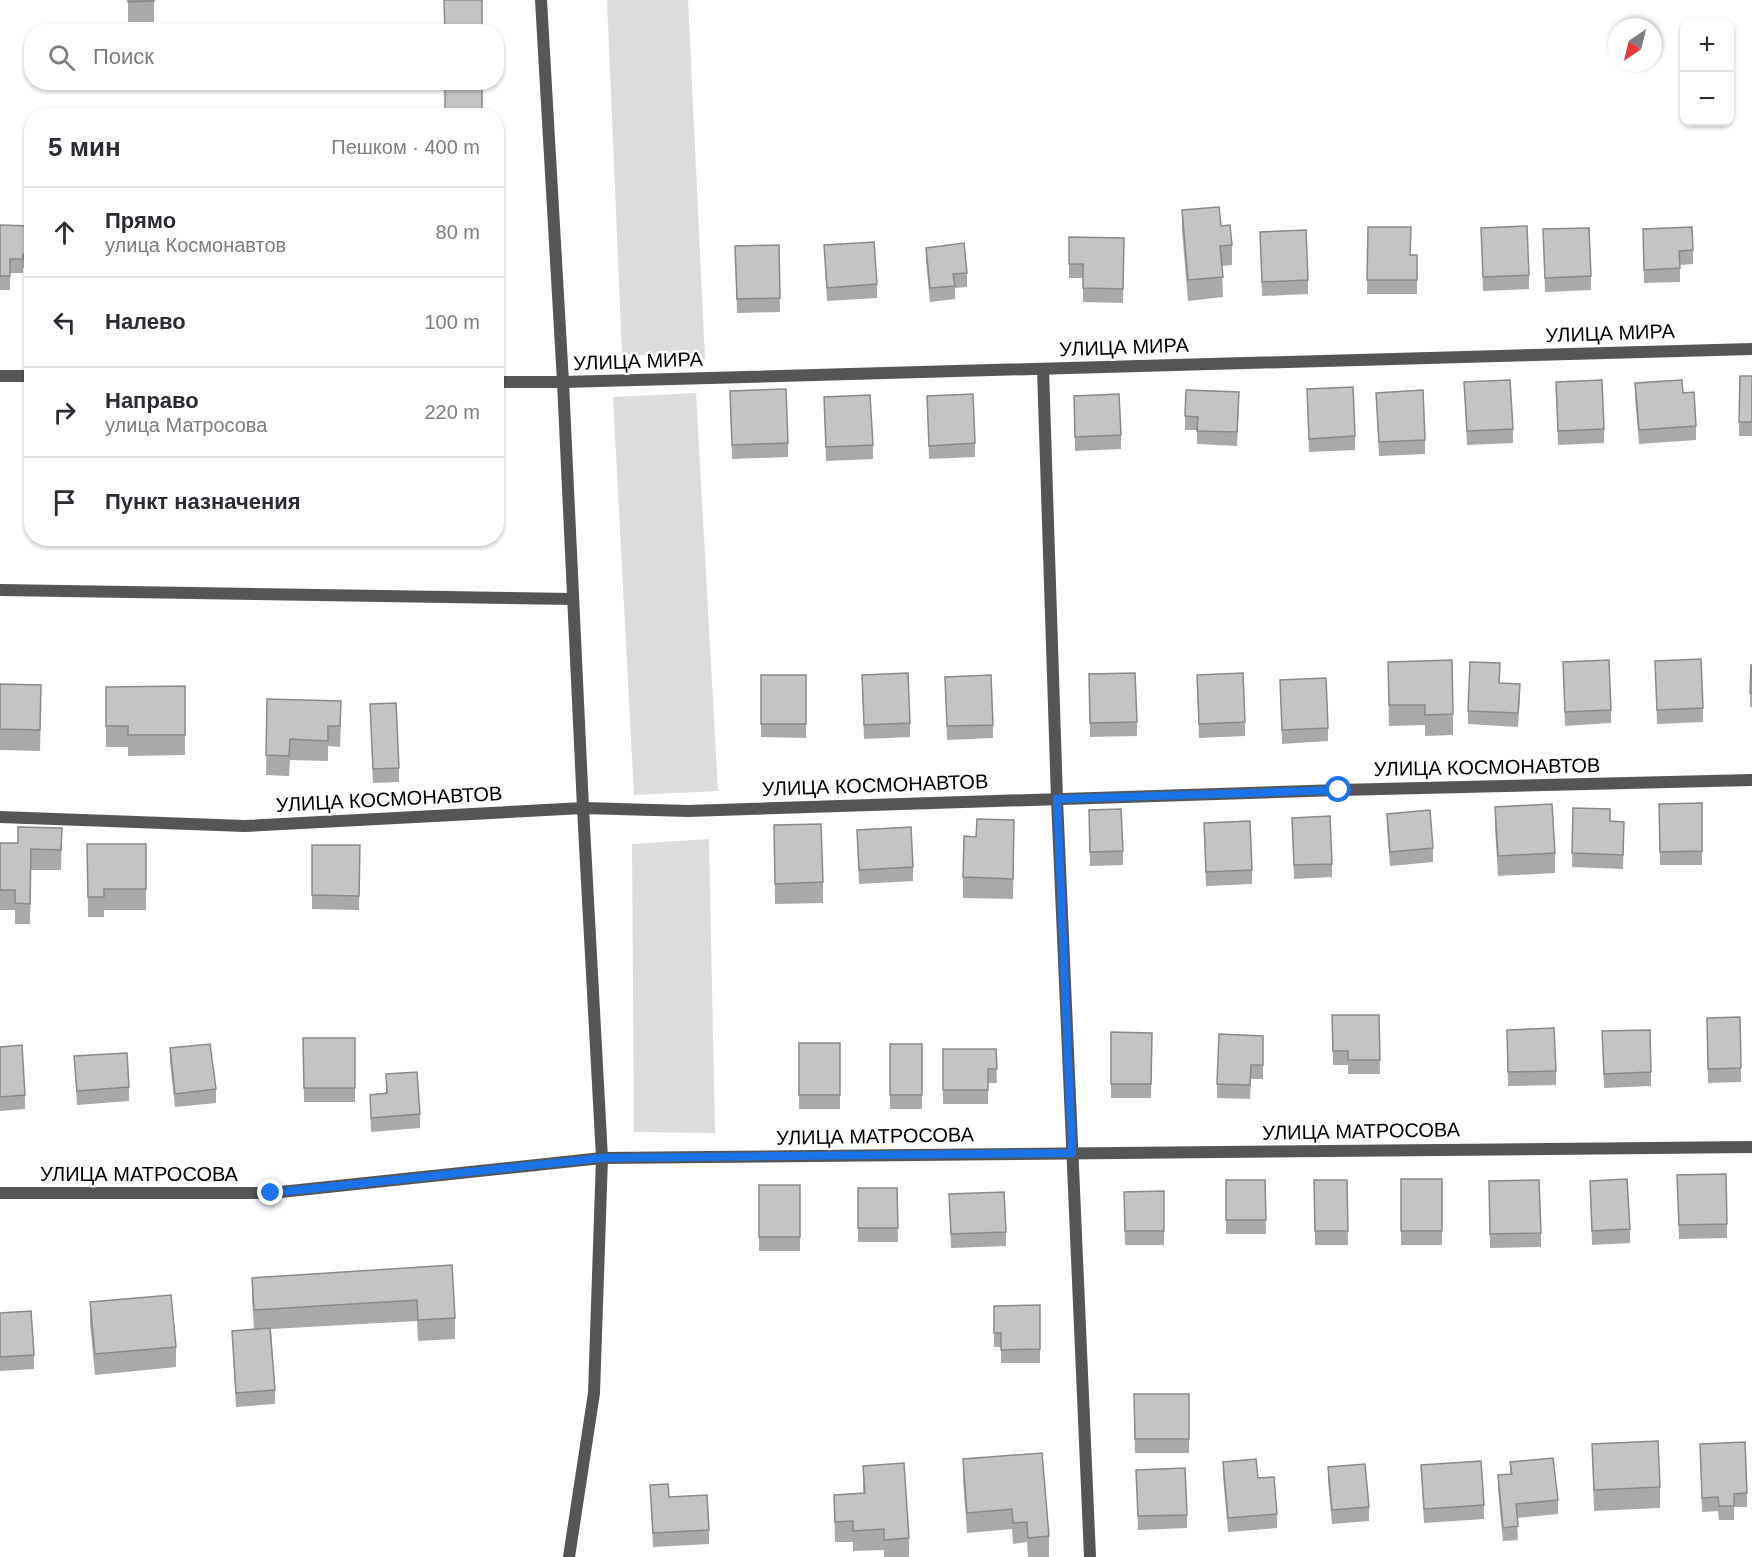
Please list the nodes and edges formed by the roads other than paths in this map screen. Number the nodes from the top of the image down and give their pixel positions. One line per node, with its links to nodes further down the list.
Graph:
1 (541, 0): 7 (street)
2 (1752, 349): 3 (street, УЛИЦА МИРА)
3 (1043, 369): 7 (street, УЛИЦА МИРА); 11 (street)
4 (0, 376): 5 (street)
5 (24, 376)
6 (504, 382): 7 (street, УЛИЦА МИРА)
7 (563, 382): 9 (street)
8 (0, 591): 9 (street)
9 (573, 599): 12 (street)
10 (1752, 780): 11 (street, УЛИЦА КОСМОНАВТОВ)
11 (1057, 799): 12 (street, УЛИЦА КОСМОНАВТОВ); 15 (street)
12 (583, 808): 13 (street, УЛИЦА КОСМОНАВТОВ); 16 (street)
13 (0, 817)
14 (1752, 1147): 15 (street, УЛИЦА МАТРОСОВА)
15 (1072, 1153): 16 (street, УЛИЦА МАТРОСОВА); 19 (street)
16 (602, 1158): 17 (street, УЛИЦА МАТРОСОВА); 18 (street)
17 (0, 1193)
18 (569, 1557)
19 (1090, 1557)

